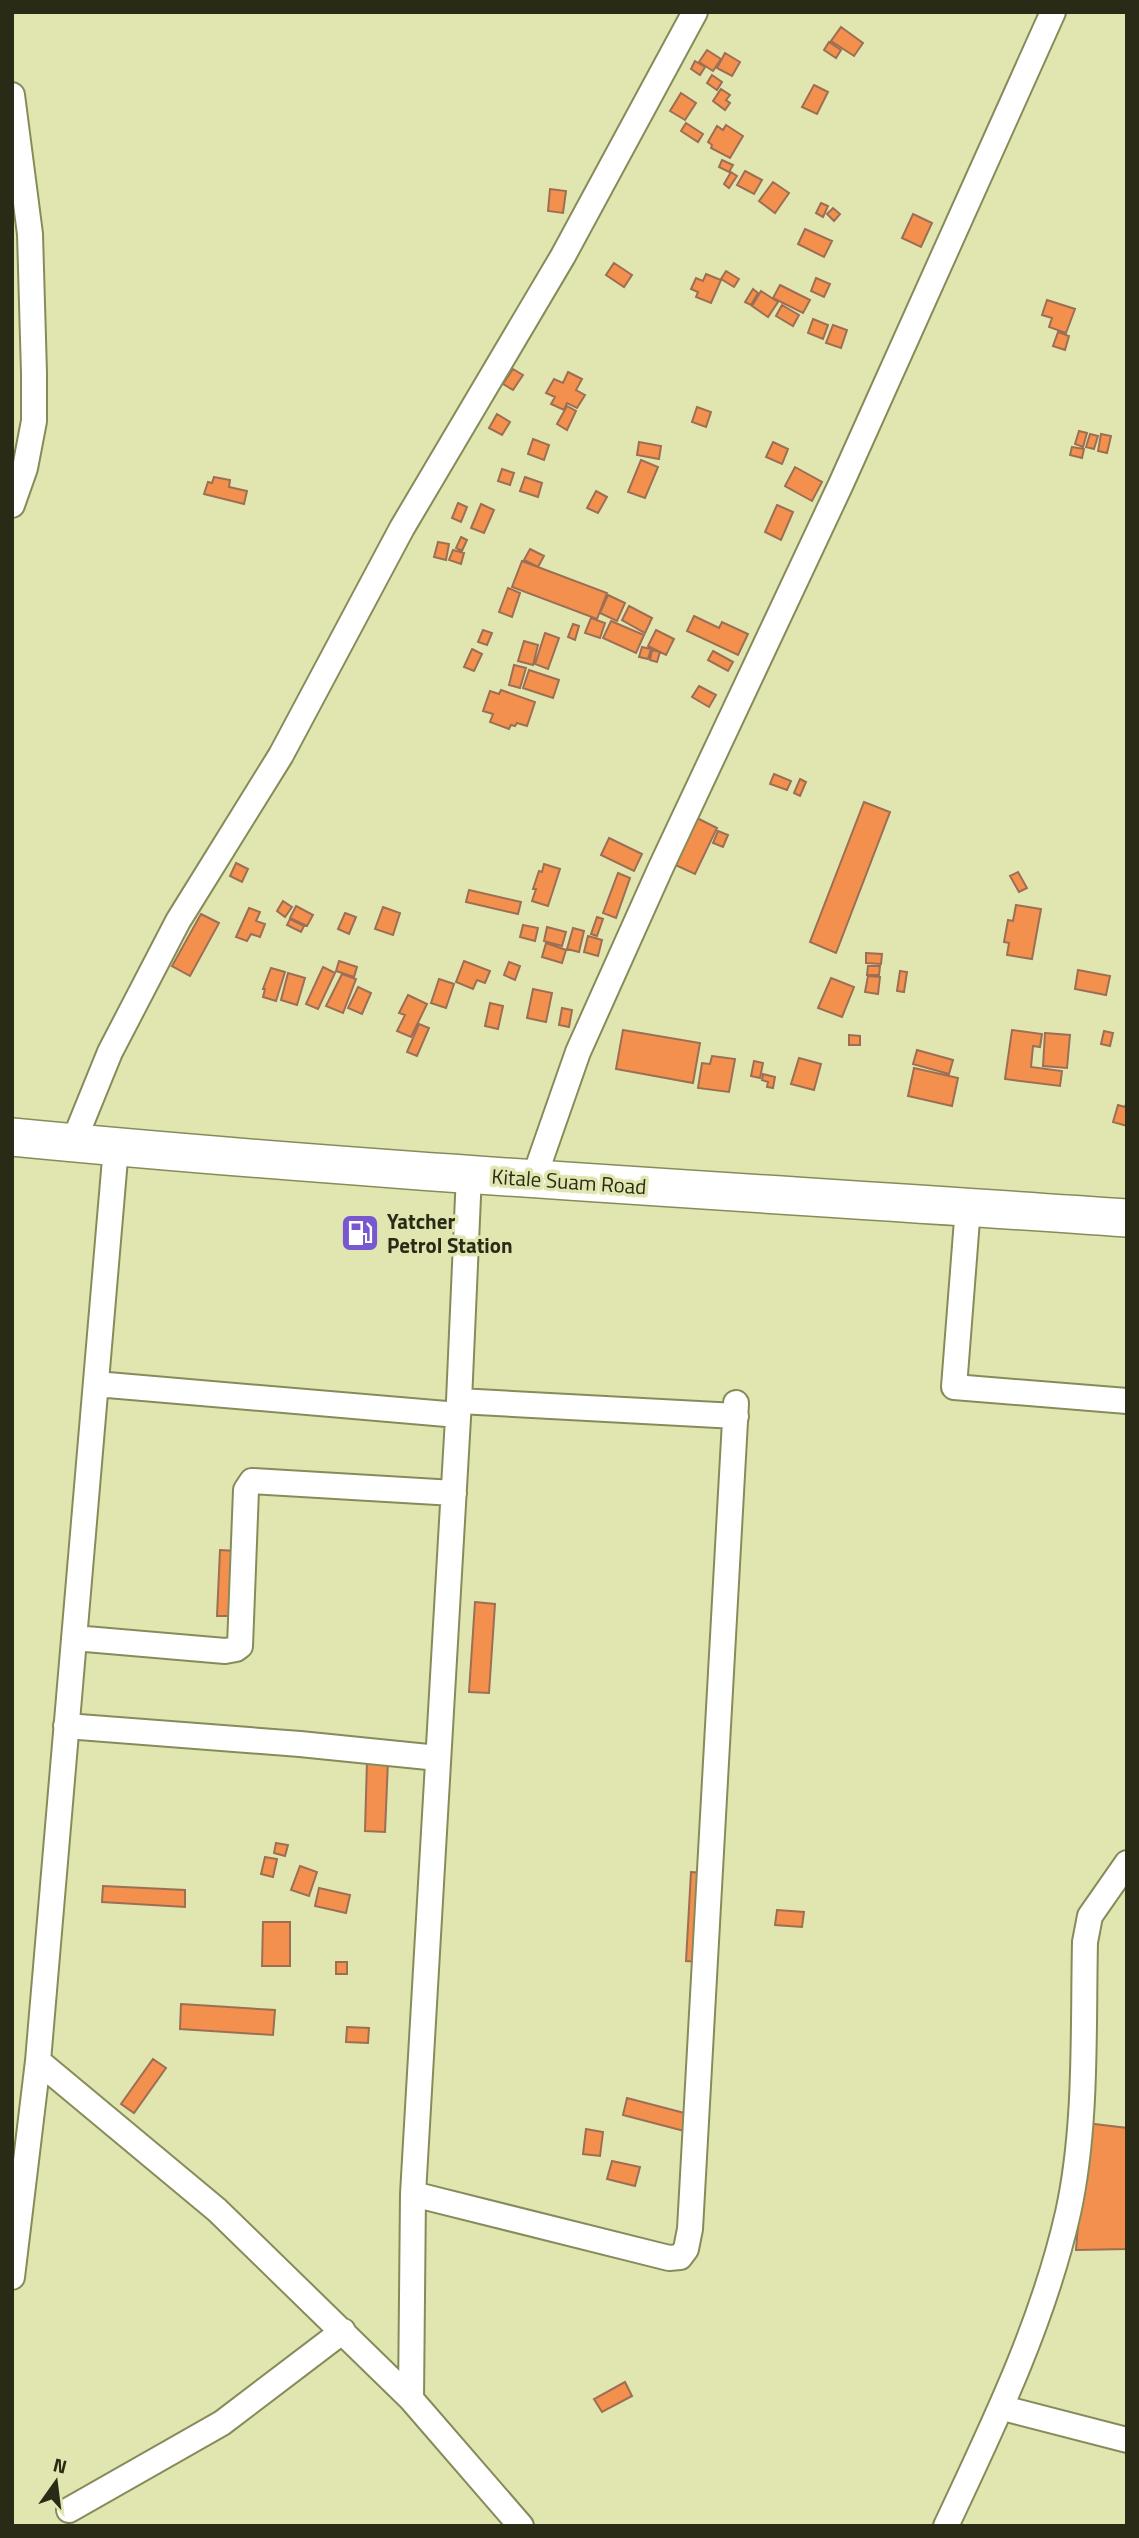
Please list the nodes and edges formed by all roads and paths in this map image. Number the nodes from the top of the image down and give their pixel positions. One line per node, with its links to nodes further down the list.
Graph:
1 (695, 12): 7 (street)
2 (1053, 12): 10 (street)
3 (12, 94): 4 (street)
4 (22, 261): 5 (street)
5 (12, 505)
6 (12, 1138): 7 (highway, Kitale Suam Road)
7 (73, 1143): 8 (highway, Kitale Suam Road)
8 (116, 1147): 9 (highway, Kitale Suam Road); 13 (street)
9 (469, 1174): 10 (highway, Kitale Suam Road); 15 (street)
10 (534, 1178): 11 (highway, Kitale Suam Road)
11 (968, 1207): 12 (highway, Kitale Suam Road); 14 (street)
12 (1127, 1217)
13 (96, 1384): 15 (street); 17 (street)
14 (1127, 1401)
15 (459, 1408): 16 (street); 22 (street)
16 (454, 1493): 17 (street); 19 (street)
17 (74, 1638): 18 (street)
18 (66, 1726): 19 (street); 21 (street)
19 (439, 1758): 22 (street)
20 (1127, 1863): 26 (street)
21 (38, 2062): 23 (street); 24 (street)
22 (413, 2194): 25 (street)
23 (12, 2277)
24 (343, 2331): 25 (street); 28 (street)
25 (411, 2399): 29 (street)
26 (1003, 2408): 27 (street); 30 (street)
27 (1127, 2440)
28 (69, 2510)
29 (521, 2526)
30 (946, 2526)

